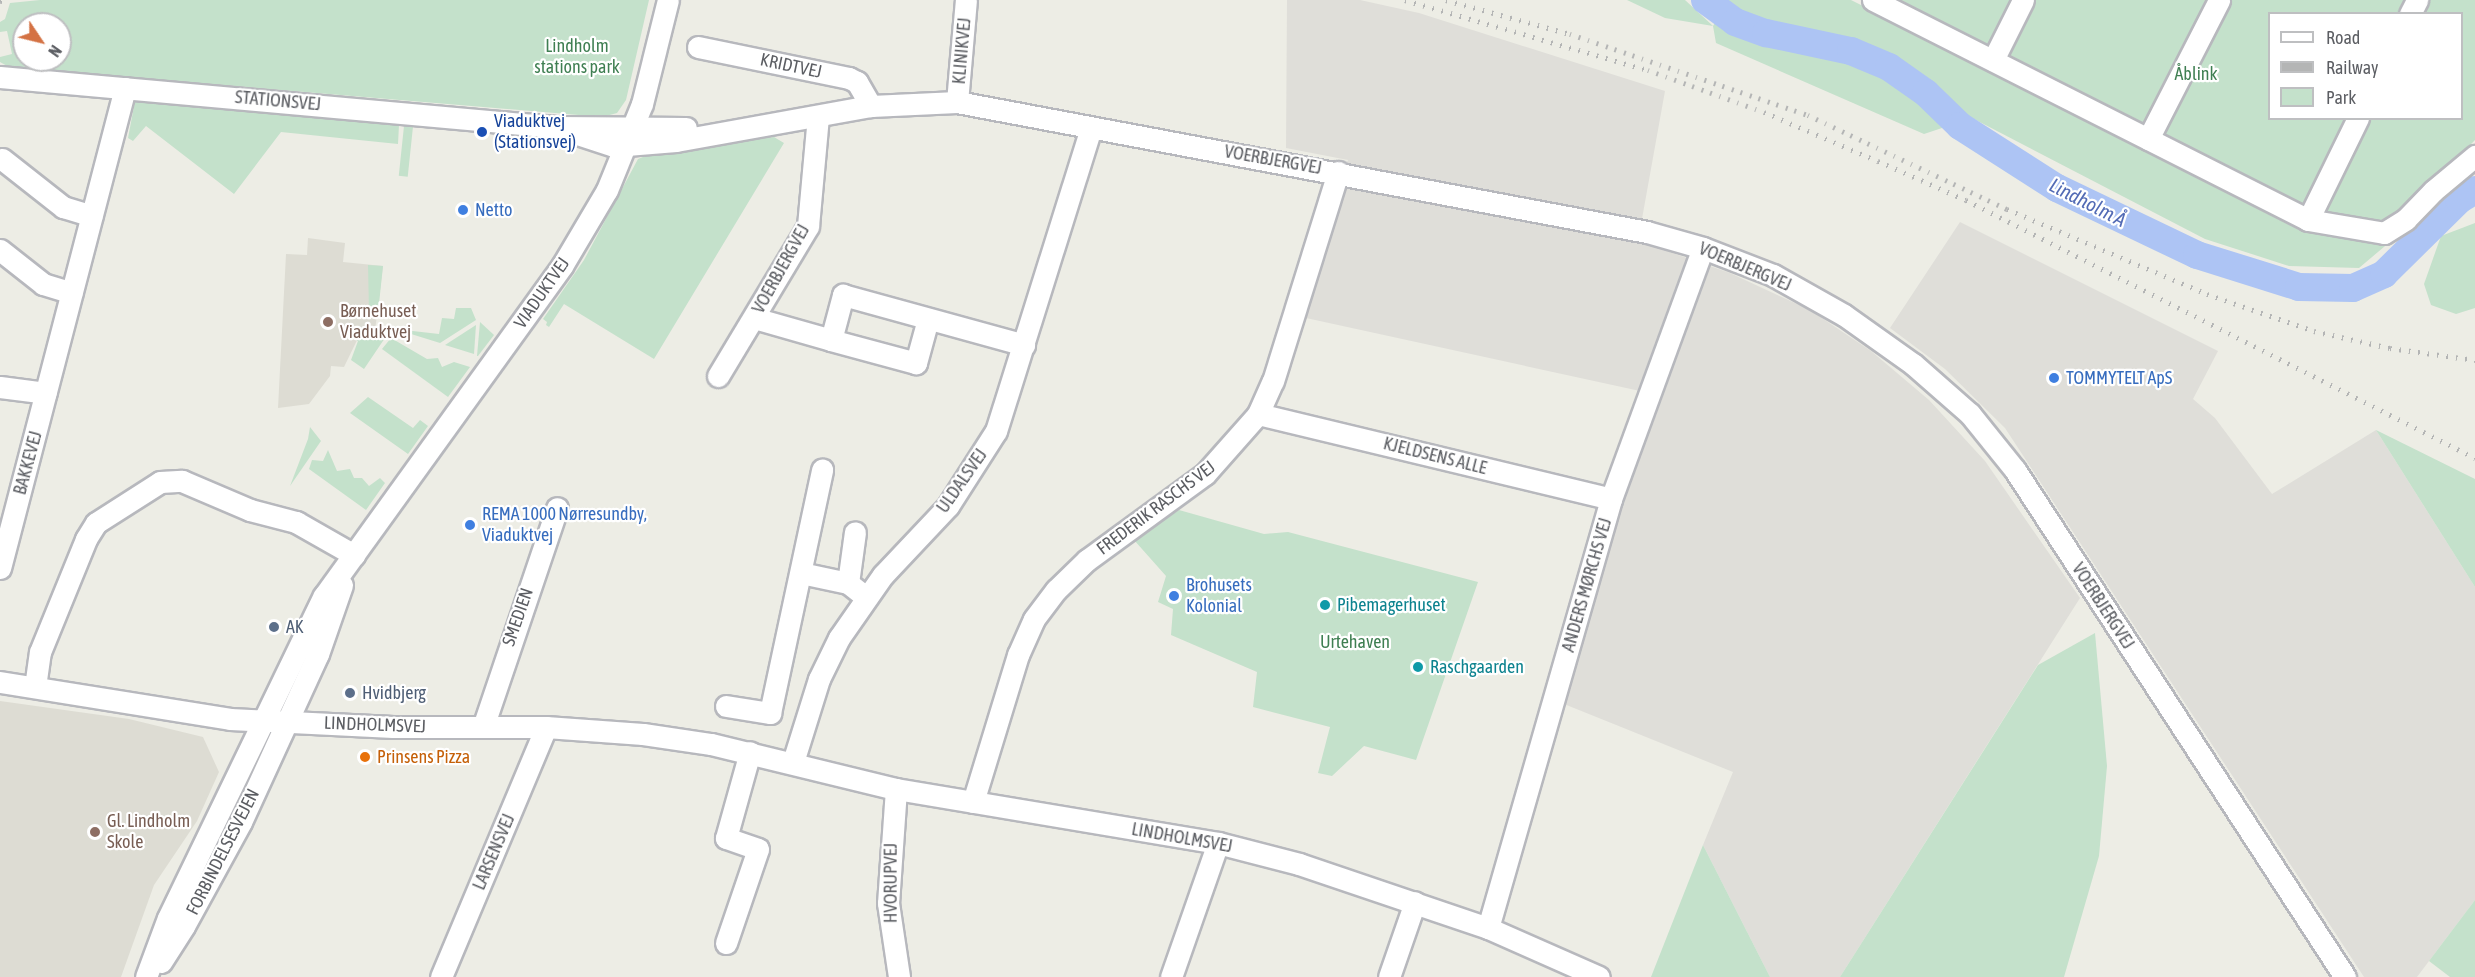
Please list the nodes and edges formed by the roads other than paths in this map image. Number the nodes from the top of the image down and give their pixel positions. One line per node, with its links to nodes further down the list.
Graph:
1 (668, 0): 15 (street, VIADUKTVEJ)
2 (966, 0): 10 (street, KLINIKVEJ)
3 (1874, 0): 7 (street)
4 (2023, 0): 7 (street)
5 (2219, 0): 16 (street)
6 (698, 47): 11 (street, KRIDTVEJ)
7 (1993, 60): 16 (street)
8 (0, 77): 9 (street, STATIONSVEJ)
9 (125, 88): 15 (street, STATIONSVEJ); 20 (street, BAKKEVEJ)
10 (957, 102): 11 (street, VOERBJERGVEJ); 14 (street, VOERBJERGVEJ)
11 (871, 106): 12 (street, VOERBJERGVEJ)
12 (818, 116): 15 (street, VOERBJERGVEJ); 25 (street, VOERBJERGVEJ)
13 (2357, 120): 21 (street)
14 (1091, 127): 19 (street, VOERBJERGVEJ); 28 (street, ULDALSVEJ)
15 (630, 137): 37 (street, VIADUKTVEJ)
16 (2148, 139): 21 (street)
17 (2475, 155): 21 (street)
18 (2, 159): 20 (street)
19 (1338, 172): 22 (street, VOERBJERGVEJ); 32 (street, FREDERIK RASCHS VEJ)
20 (92, 216): 24 (street, BAKKEVEJ)
21 (2308, 220)
22 (1703, 248): 34 (street, ANDERS MØRCHS VEJ); 63 (street, VOERBJERGVEJ)
23 (0, 250): 24 (street)
24 (72, 293): 31 (street, BAKKEVEJ)
25 (754, 318): 27 (street); 29 (street, VOERBJERGVEJ)
26 (928, 319): 27 (street); 27 (street); 28 (street)
27 (831, 340)
28 (1024, 345): 41 (street, ULDALSVEJ)
29 (718, 376)
30 (0, 387): 31 (street)
31 (46, 393): 38 (street, BAKKEVEJ)
32 (1258, 414): 34 (street, KJELDSENS ALLE); 52 (street, FREDERIK RASCHS VEJ)
33 (822, 470): 39 (street)
34 (1611, 499): 55 (street, ANDERS MØRCHS VEJ)
35 (556, 508): 47 (street, SMEDIEN)
36 (855, 532): 40 (street)
37 (354, 555): 43 (street); 45 (street, VIADUKTVEJ); 46 (street, VIADUKTVEJ)
38 (0, 568)
39 (801, 573): 40 (street); 44 (street)
40 (848, 583): 41 (street)
41 (866, 597): 50 (street, ULDALSVEJ)
42 (0, 682): 43 (street, LINDHOLMSVEJ)
43 (35, 687): 45 (street, LINDHOLMSVEJ)
44 (726, 706)
45 (262, 720): 46 (street, LINDHOLMSVEJ); 57 (street, FORBINDELSESVEJEN)
46 (287, 722): 47 (street, LINDHOLMSVEJ); 57 (street, FORBINDELSESVEJEN)
47 (483, 727): 48 (street, LINDHOLMSVEJ)
48 (546, 727): 49 (street, LINDHOLMSVEJ); 58 (street, LARSENSVEJ)
49 (750, 752): 50 (street, LINDHOLMSVEJ); 56 (street)
50 (793, 762): 51 (street, LINDHOLMSVEJ)
51 (896, 789): 52 (street, LINDHOLMSVEJ); 59 (street, HVORUPVEJ)
52 (973, 802): 53 (street, LINDHOLMSVEJ)
53 (1218, 843): 54 (street, LINDHOLMSVEJ); 60 (street)
54 (1416, 902): 55 (street, LINDHOLMSVEJ); 61 (street)
55 (1488, 928): 62 (street, LINDHOLMSVEJ)
56 (726, 943)
57 (148, 977)
58 (441, 977)
59 (899, 977)
60 (1170, 977)
61 (1389, 977)
62 (1599, 977)
63 (2345, 977)

